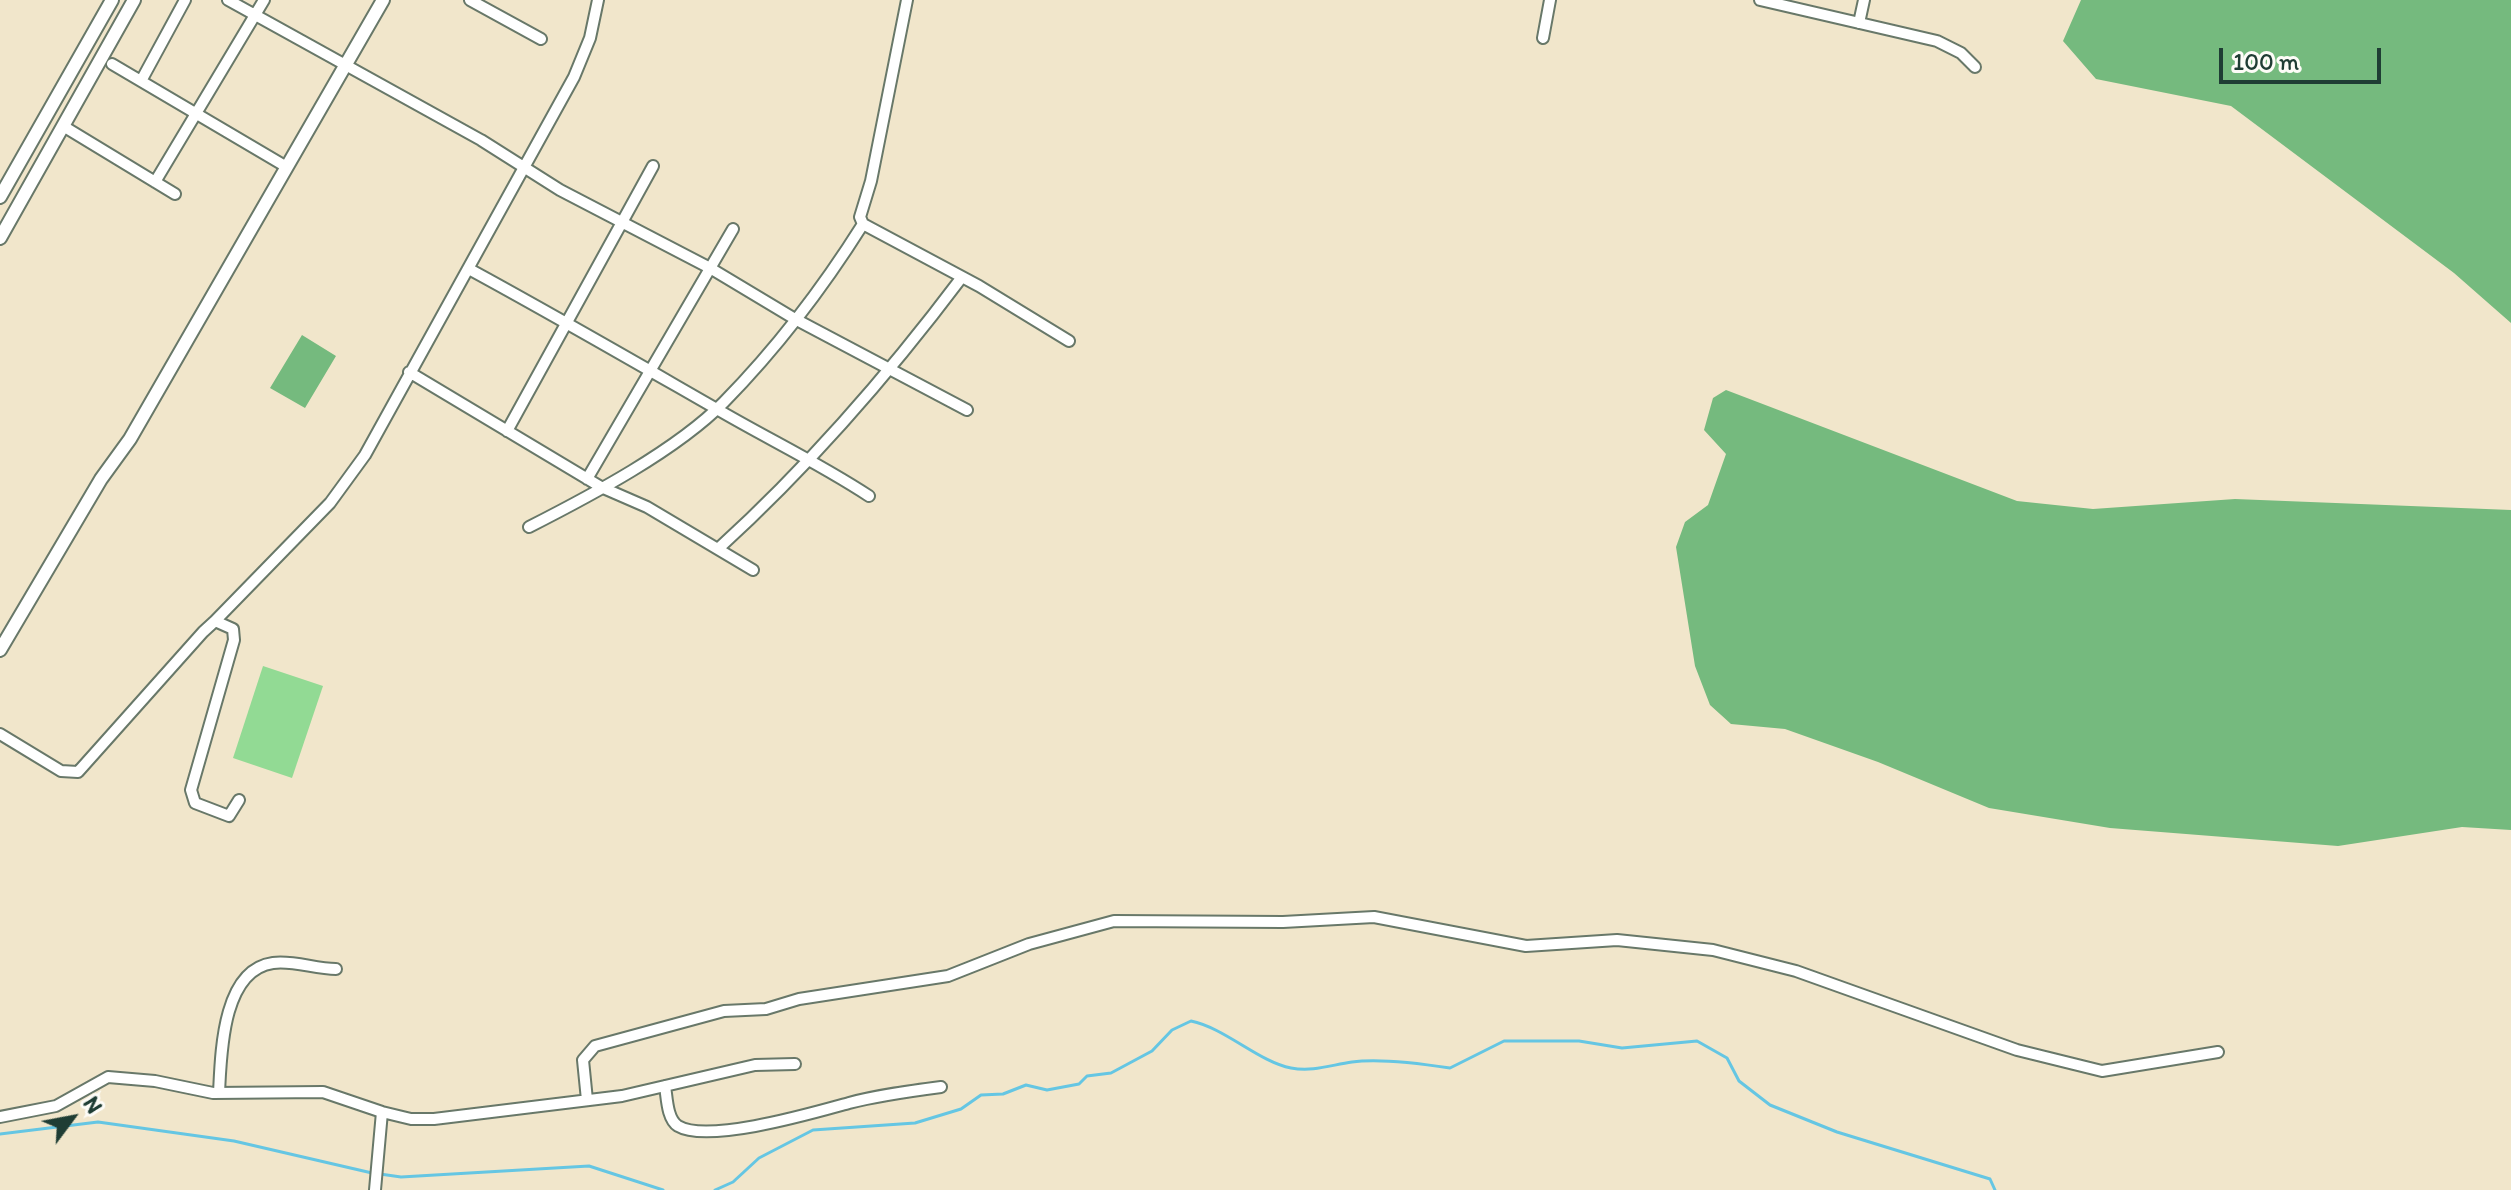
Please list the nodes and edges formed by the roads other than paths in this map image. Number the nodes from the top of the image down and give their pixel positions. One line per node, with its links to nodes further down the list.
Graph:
1 (112, 0): 29 (street)
2 (134, 0): 23 (street)
3 (185, 0): 21 (street)
4 (228, 0): 14 (street)
5 (264, 0): 14 (street)
6 (383, 0): 19 (street)
7 (470, 0): 13 (street)
8 (598, 0): 26 (street)
9 (907, 0): 31 (street)
10 (1550, 0): 16 (street)
11 (1760, 0): 15 (street)
12 (1864, 0): 15 (street)
13 (490, 5): 17 (street)
14 (255, 15): 19 (street); 22 (street)
15 (1859, 23): 20 (street)
16 (1543, 38)
17 (541, 39)
18 (112, 64): 21 (street)
19 (345, 65): 24 (street); 26 (street)
20 (1975, 67)
21 (141, 81): 22 (street)
22 (197, 114): 24 (street); 27 (street)
23 (63, 126): 27 (street); 33 (street)
24 (285, 166): 54 (street)
25 (653, 166): 30 (street)
26 (525, 168): 30 (street); 35 (street)
27 (155, 182): 28 (street)
28 (175, 194)
29 (0, 197)
30 (622, 222): 34 (street); 38 (street)
31 (863, 224): 36 (street); 37 (street)
32 (733, 229): 34 (street)
33 (0, 238)
34 (710, 268): 37 (street); 40 (street)
35 (469, 269): 38 (street); 42 (street)
36 (962, 277): 39 (street); 41 (street)
37 (795, 319): 41 (street); 43 (street)
38 (566, 322): 40 (street); 45 (street)
39 (1069, 341)
40 (650, 368): 43 (street); 47 (street)
41 (889, 370): 44 (street); 46 (street)
42 (409, 372): 45 (street); 53 (street)
43 (716, 409): 46 (street); 48 (street)
44 (967, 410)
45 (507, 431): 47 (street)
46 (811, 458): 49 (street); 51 (street)
47 (587, 479): 48 (street)
48 (601, 487): 50 (street); 51 (street)
49 (869, 496)
50 (529, 527)
51 (719, 548): 52 (street)
52 (753, 570)
53 (215, 621): 55 (street); 56 (street)
54 (0, 650)
55 (0, 734)
56 (239, 800)
57 (336, 969): 62 (street)
58 (2218, 1052): 63 (street)
59 (795, 1064): 60 (street)
60 (665, 1086): 61 (street); 63 (street)
61 (941, 1087)
62 (219, 1093): 64 (street); 65 (street)
63 (587, 1100): 64 (street)
64 (382, 1112): 66 (street)
65 (0, 1117)
66 (374, 1186)

